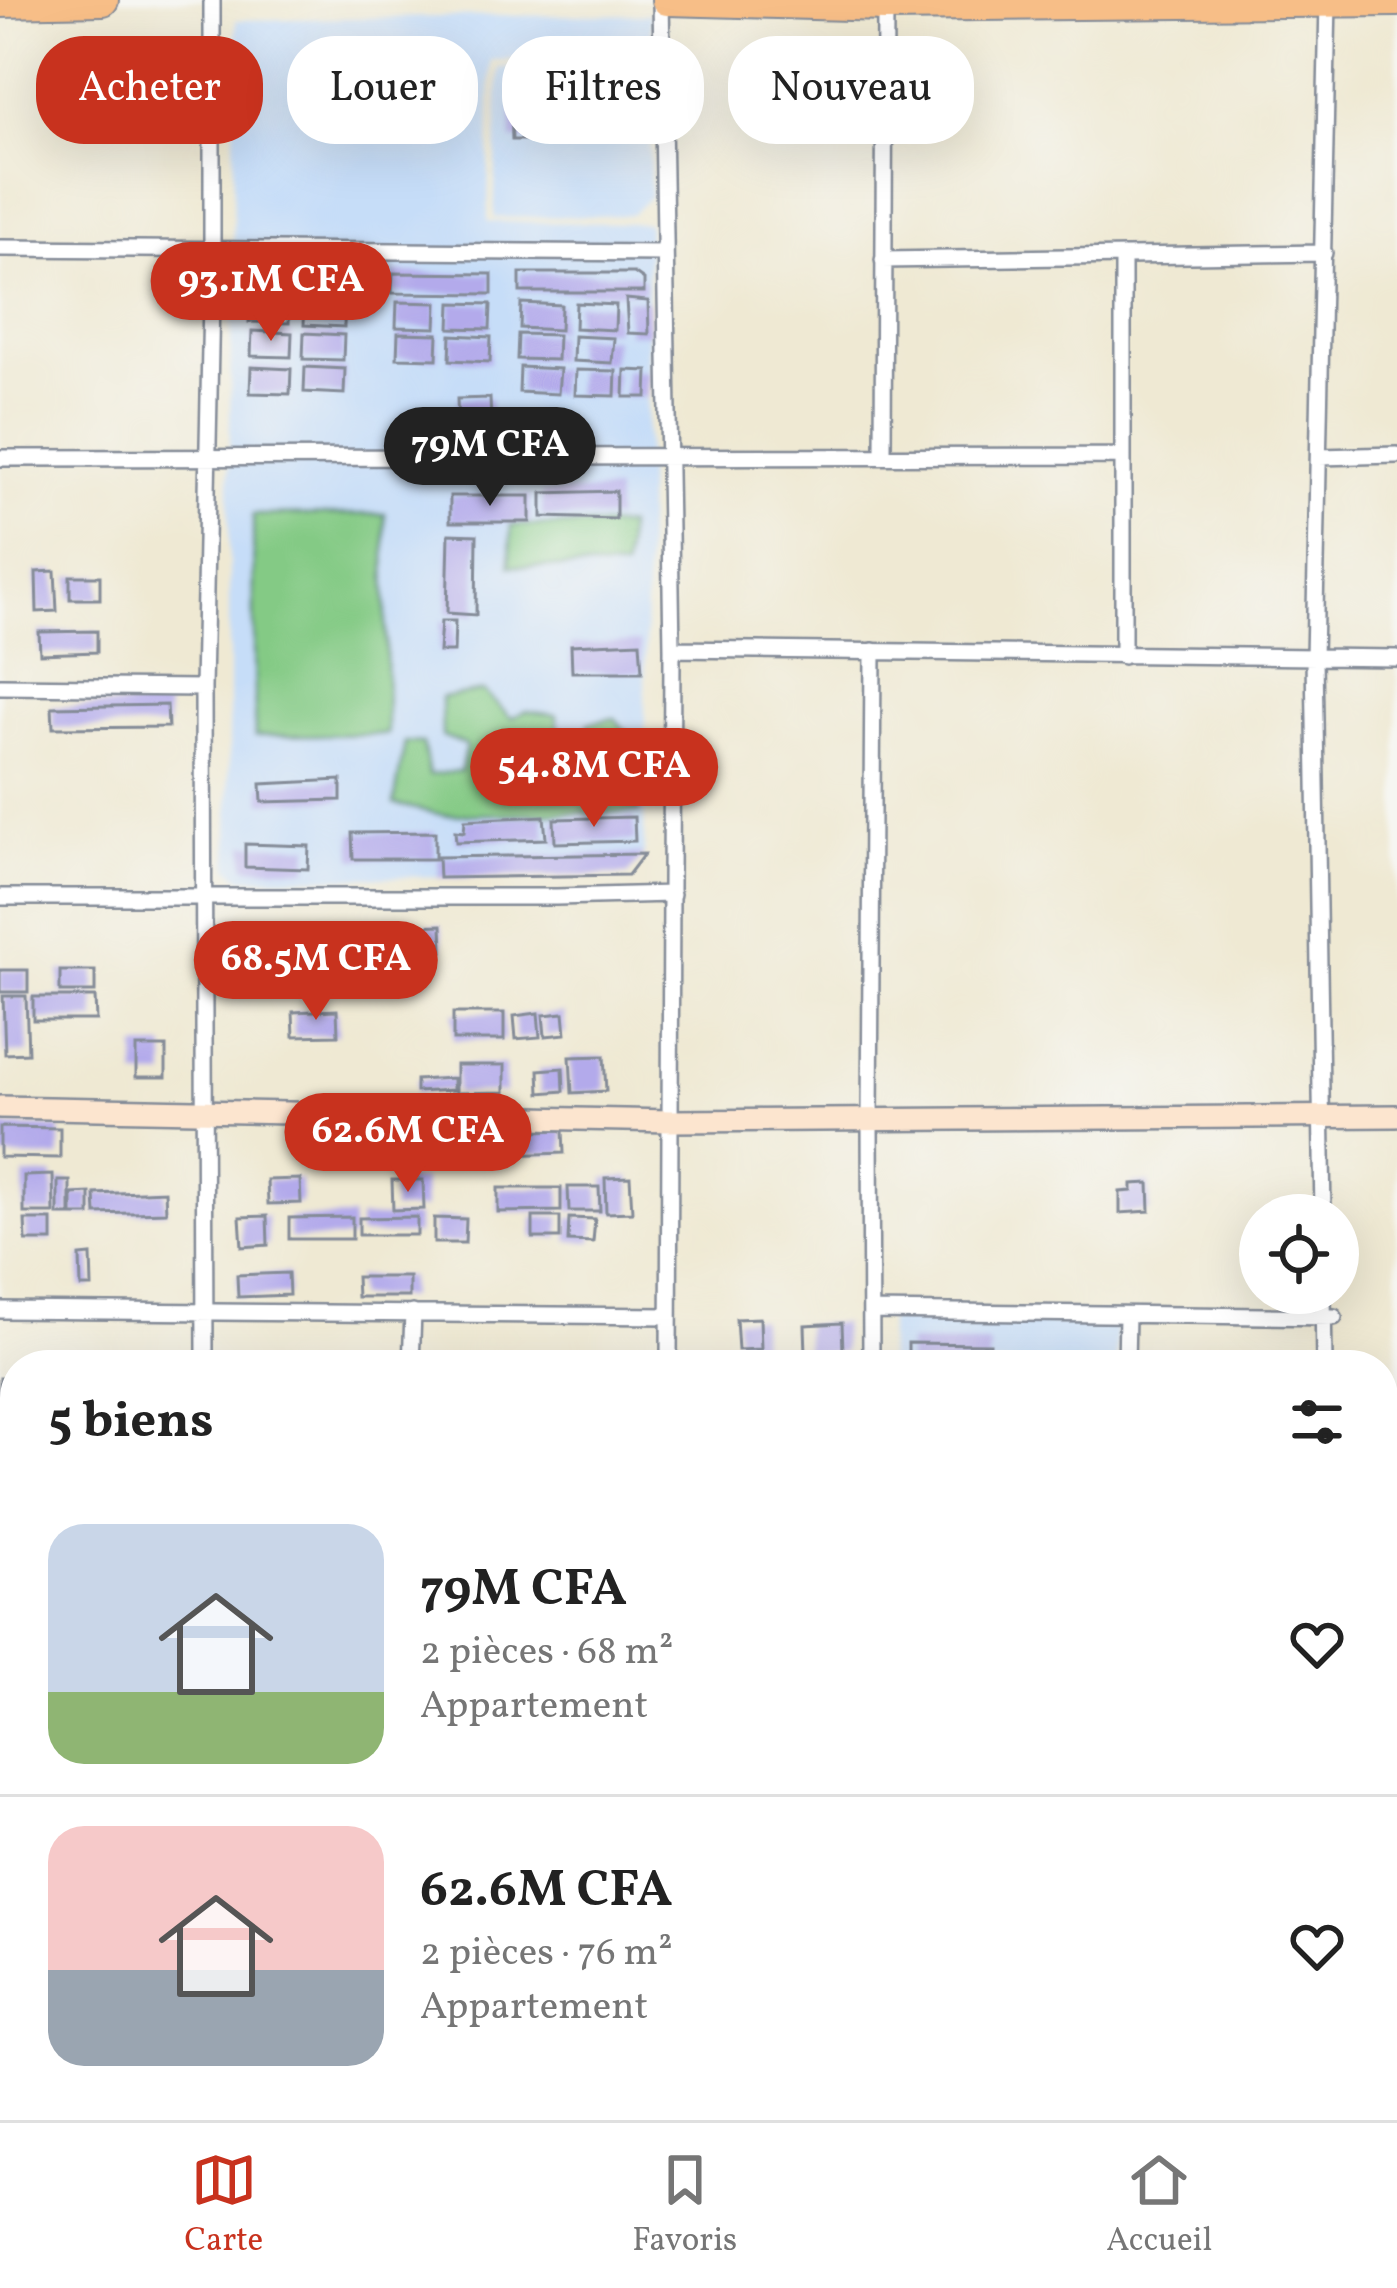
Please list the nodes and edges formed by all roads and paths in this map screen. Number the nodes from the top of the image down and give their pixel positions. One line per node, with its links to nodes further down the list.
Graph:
1 (103, 0): 4 (highway)
2 (212, 0): 10 (street)
3 (664, 0): 8 (highway); 11 (street)
4 (2, 1)
5 (1328, 1): 6 (highway); 7 (highway); 12 (street)
6 (1397, 1)
7 (1048, 2): 8 (highway)
8 (885, 6): 14 (street)
9 (0, 248): 10 (street)
10 (212, 249): 11 (street); 21 (street)
11 (665, 253): 16 (street)
12 (1324, 253): 13 (street); 19 (street)
13 (1123, 256): 14 (street); 18 (street)
14 (883, 260): 15 (street)
15 (883, 454): 16 (street); 18 (street)
16 (668, 455): 21 (street); 22 (street)
17 (1397, 455): 19 (street)
18 (1123, 456): 24 (street)
19 (1319, 457): 25 (street)
20 (0, 458): 21 (street)
21 (206, 458): 28 (street)
22 (672, 649): 23 (street); 29 (street)
23 (873, 652): 24 (street); 36 (street)
24 (1123, 656): 25 (street)
25 (1314, 658): 26 (street); 35 (street)
26 (1397, 658)
27 (0, 686): 28 (street)
28 (203, 688): 30 (street)
29 (672, 894): 30 (street); 37 (street)
30 (204, 896): 31 (street); 33 (street)
31 (0, 897)
32 (0, 1107): 33 (street)
33 (202, 1110): 37 (street); 40 (street)
34 (1397, 1115): 35 (street)
35 (1323, 1118): 36 (street); 38 (street)
36 (870, 1119): 37 (street); 41 (street)
37 (671, 1121): 45 (street)
38 (1323, 1194)
39 (0, 1310): 40 (street)
40 (204, 1311): 42 (street); 47 (street)
41 (872, 1311): 44 (street); 50 (street)
42 (413, 1313): 45 (street); 48 (street)
43 (1327, 1314): 46 (street)
44 (1127, 1315): 46 (street); 51 (street)
45 (670, 1316): 49 (street)
46 (1328, 1317): 52 (street)
47 (205, 1350)
48 (412, 1350)
49 (669, 1350)
50 (872, 1350)
51 (1126, 1350)
52 (1325, 1350)

